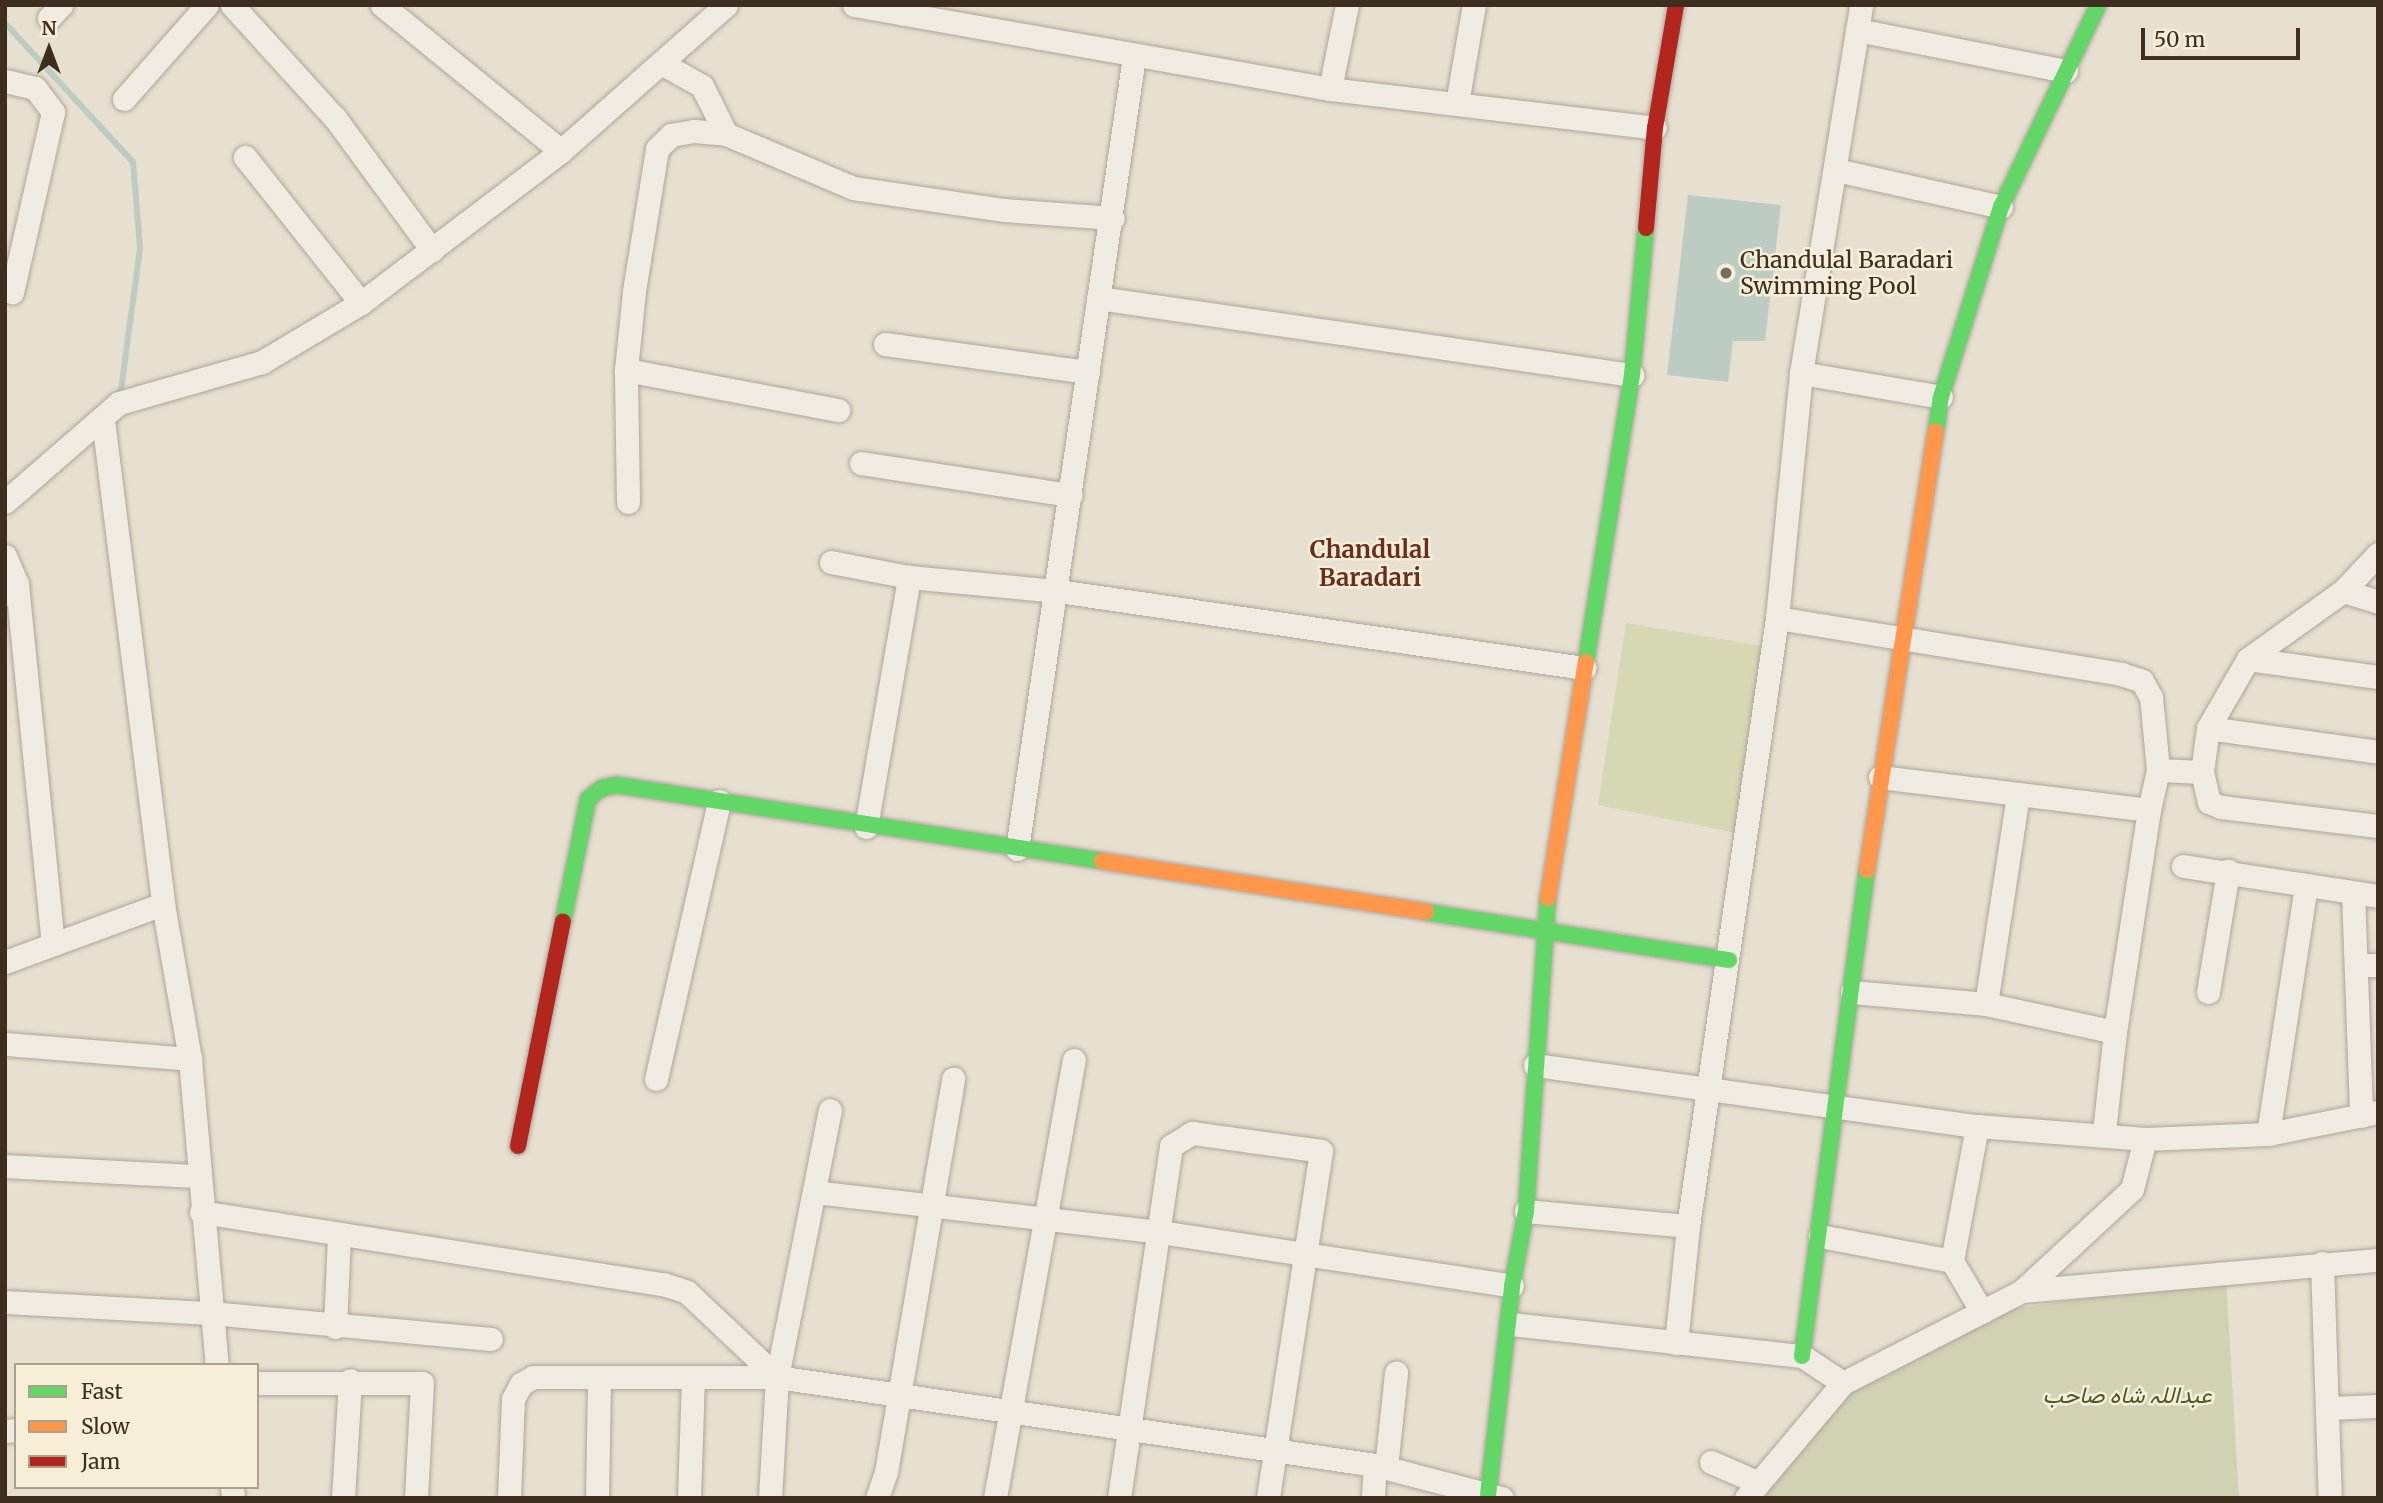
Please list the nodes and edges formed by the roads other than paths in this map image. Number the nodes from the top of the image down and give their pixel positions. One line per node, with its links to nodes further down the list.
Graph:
1 (207, 5): 17 (street)
2 (232, 5): 26 (street)
3 (382, 5): 21 (street)
4 (726, 5): 13 (street)
5 (855, 5): 12 (street)
6 (1347, 5): 16 (street)
7 (1474, 5): 18 (street)
8 (1676, 5): 19 (street)
9 (1861, 5): 11 (street)
10 (2098, 5): 14 (street)
11 (1857, 30): 14 (street); 23 (street)
12 (1134, 57): 16 (street); 25 (street)
13 (661, 63): 20 (street); 21 (street)
14 (2066, 71): 24 (street)
15 (5, 81): 27 (street)
16 (1330, 89): 18 (street)
17 (124, 99)
18 (1457, 103): 19 (street)
19 (1655, 128): 34 (street)
20 (726, 134): 25 (street); 31 (street)
21 (561, 151): 26 (street)
22 (245, 157): 29 (street)
23 (1836, 170): 24 (street); 33 (street)
24 (2001, 207): 35 (street)
25 (1114, 218): 28 (street)
26 (432, 250): 29 (street)
27 (12, 292)
28 (1098, 298): 32 (street); 34 (street)
29 (361, 303): 37 (street)
30 (885, 344): 32 (street)
31 (626, 370): 36 (street); 42 (street)
32 (1088, 372): 40 (street)
33 (1801, 373): 35 (street); 51 (street)
34 (1632, 375): 54 (street)
35 (1941, 397): 52 (street)
36 (838, 410)
37 (103, 420): 39 (street); 72 (street)
38 (861, 463): 40 (street)
39 (14, 484): 41 (street)
40 (1071, 495): 48 (street)
41 (5, 502)
42 (628, 502)
43 (2378, 554): 49 (street)
44 (5, 556): 47 (street)
45 (831, 562): 46 (street)
46 (909, 576): 48 (street); 65 (street)
47 (11, 590): 74 (street)
48 (1058, 591): 54 (street); 66 (street)
49 (2343, 591): 50 (street); 53 (street)
50 (2378, 602)
51 (1777, 618): 52 (street); 75 (street)
52 (1905, 642): 58 (street); 60 (street)
53 (2248, 659): 55 (street); 56 (street)
54 (1584, 667): 73 (street)
55 (2378, 677)
56 (2208, 728): 57 (street); 59 (street)
57 (2378, 752)
58 (2158, 770): 59 (street); 63 (street)
59 (2202, 772): 64 (street)
60 (1880, 777): 61 (street); 78 (street)
61 (2018, 794): 63 (street); 80 (street)
62 (719, 801): 65 (street); 86 (street); 96 (street)
63 (2149, 810): 81 (street)
64 (2378, 826)
65 (866, 827): 66 (street)
66 (1017, 849): 73 (street)
67 (2183, 866): 68 (street)
68 (2228, 871): 69 (street); 79 (street)
69 (2306, 885): 70 (street); 94 (street)
70 (2353, 893): 71 (street); 77 (street)
71 (2378, 896)
72 (163, 904): 74 (street); 83 (street)
73 (1543, 933): 75 (street); 85 (street)
74 (53, 942): 76 (street)
75 (1729, 960): 88 (street)
76 (5, 961)
77 (2367, 965): 91 (street)
78 (1852, 992): 80 (street); 89 (street)
79 (2208, 992)
80 (1986, 1004): 81 (street)
81 (2115, 1032): 93 (street)
82 (5, 1044): 83 (street)
83 (190, 1059): 98 (street)
84 (1074, 1060): 103 (street)
85 (1535, 1065): 88 (street); 101 (street)
86 (656, 1079)
87 (953, 1079): 100 (street)
88 (1708, 1088): 89 (street); 104 (street)
89 (1838, 1106): 92 (street); 107 (street)
90 (830, 1110): 99 (street)
91 (2369, 1114): 94 (street)
92 (1977, 1126): 93 (street); 110 (street)
93 (2104, 1132): 95 (street)
94 (2268, 1134): 95 (street)
95 (2145, 1139): 113 (street)
96 (518, 1146)
97 (5, 1166): 98 (street)
98 (198, 1176): 102 (street)
99 (814, 1192): 100 (street); 124 (street)
100 (929, 1203): 103 (street); 130 (street)
101 (1526, 1211): 104 (street); 112 (street)
102 (201, 1212): 106 (street); 115 (street)
103 (1046, 1218): 105 (street); 133 (street)
104 (1688, 1226): 120 (street)
105 (1161, 1232): 108 (street); 108 (street); 134 (street)
106 (339, 1235): 118 (street); 124 (street)
107 (1820, 1236): 110 (street); 121 (street)
108 (1306, 1252): 112 (street); 135 (street)
109 (2378, 1260): 111 (street)
110 (1952, 1261): 116 (street)
111 (2322, 1263): 113 (street); 132 (street)
112 (1512, 1286): 117 (street)
113 (2022, 1291): 116 (street)
114 (5, 1302): 115 (street)
115 (211, 1312): 118 (street); 122 (street)
116 (1982, 1312): 129 (street)
117 (1511, 1324): 120 (street); 139 (street)
118 (335, 1327): 119 (street)
119 (491, 1339)
120 (1676, 1343): 121 (street)
121 (1802, 1356): 129 (street)
122 (217, 1363)
123 (1396, 1373): 137 (street)
124 (777, 1377): 127 (street); 130 (street); 145 (street)
125 (599, 1378): 127 (street); 142 (street); 143 (street)
126 (350, 1380): 128 (street); 140 (street); 141 (street)
127 (693, 1380): 144 (street)
128 (259, 1383)
129 (1843, 1383): 138 (street)
130 (899, 1394): 133 (street); 146 (street)
131 (2378, 1406): 132 (street)
132 (2328, 1408): 151 (street)
133 (1012, 1412): 134 (street); 147 (street)
134 (1126, 1429): 135 (street); 148 (street)
135 (1274, 1449): 137 (street); 149 (street)
136 (1711, 1462): 138 (street)
137 (1380, 1466): 139 (street); 150 (street)
138 (1752, 1491)
139 (1495, 1496)
140 (343, 1498)
141 (416, 1498)
142 (509, 1498)
143 (597, 1498)
144 (689, 1498)
145 (770, 1498)
146 (877, 1498)
147 (995, 1498)
148 (1119, 1498)
149 (1268, 1498)
150 (1373, 1498)
151 (2330, 1498)

